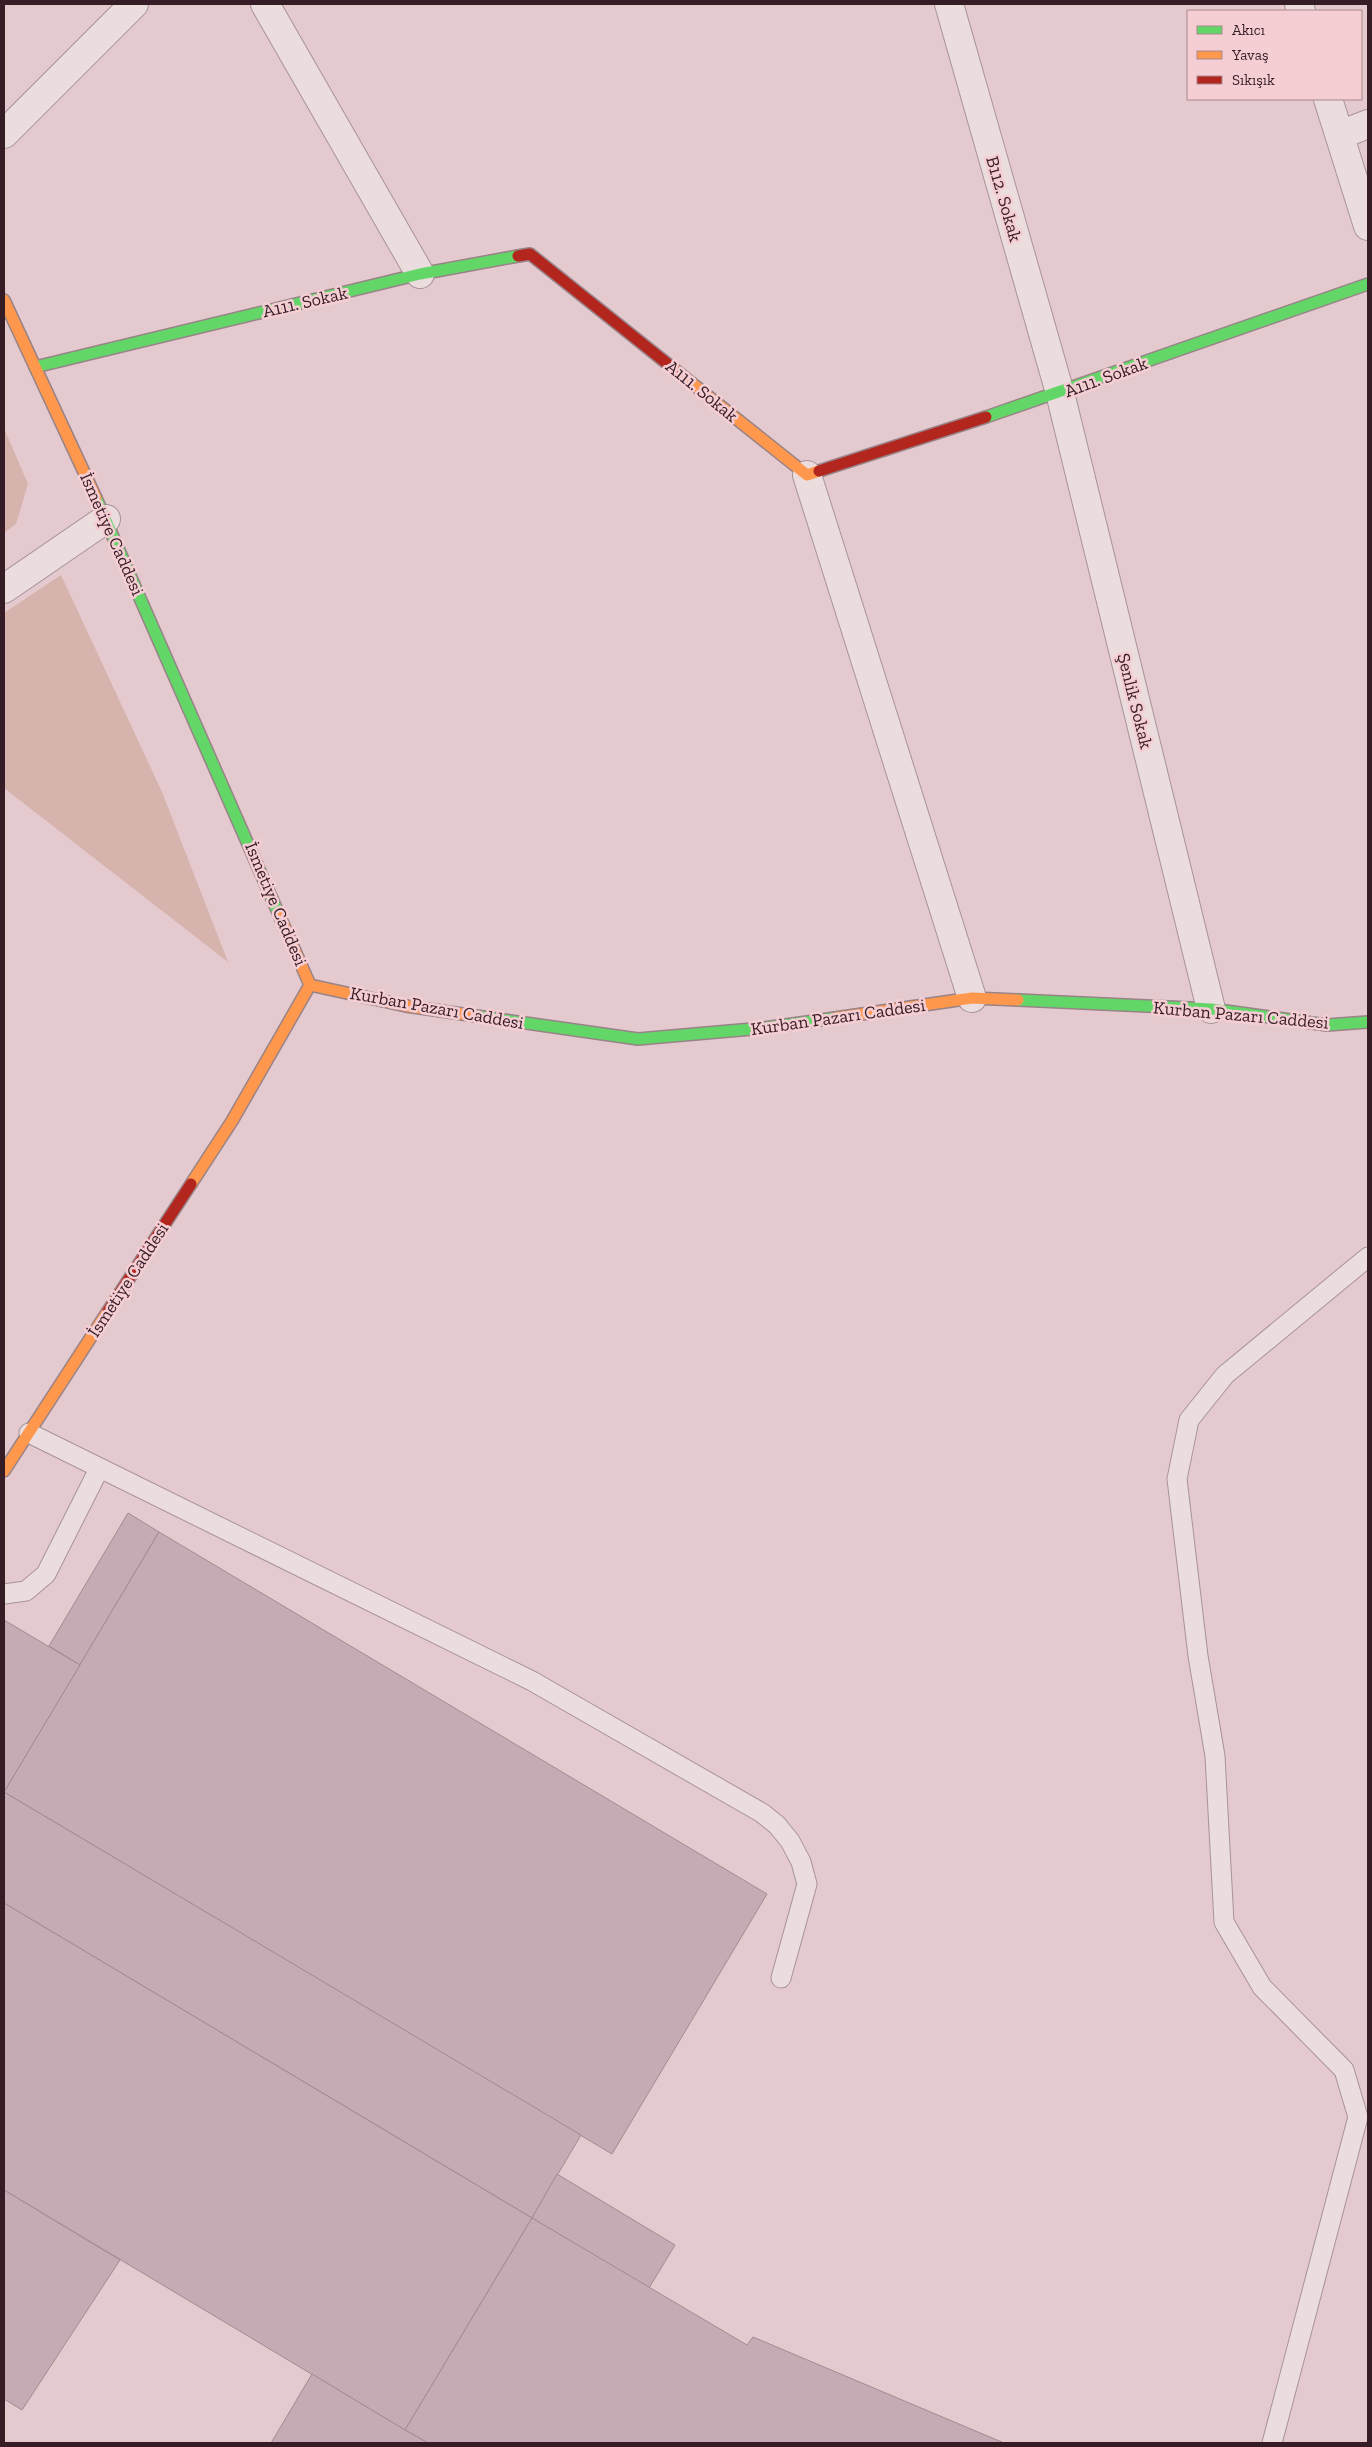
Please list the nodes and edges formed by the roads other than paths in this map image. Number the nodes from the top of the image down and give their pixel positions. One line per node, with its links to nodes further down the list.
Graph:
1 (134, 4): 6 (street)
2 (265, 4): 9 (street)
3 (948, 4): 13 (street, B112. Sokak)
4 (1328, 100): 7 (street)
5 (1368, 124): 7 (street)
6 (4, 134)
7 (1340, 135): 8 (street)
8 (1368, 226)
9 (420, 274): 12 (main road, A111. Sokak); 14 (main road, A111. Sokak)
10 (1368, 284): 13 (main road, A111. Sokak)
11 (4, 300): 12 (main road, İsmetiye Caddesi)
12 (35, 367): 15 (main road, İsmetiye Caddesi)
13 (1060, 393): 14 (main road, A111. Sokak); 19 (street, Şenlik Sokak)
14 (807, 476): 18 (street)
15 (106, 519): 16 (street); 17 (main road, İsmetiye Caddesi)
16 (4, 589)
17 (310, 985): 18 (main road, Kurban Pazarı Caddesi); 22 (main road, İsmetiye Caddesi)
18 (972, 998): 19 (main road, Kurban Pazarı Caddesi)
19 (1211, 1009): 20 (main road, Kurban Pazarı Caddesi)
20 (1368, 1022)
21 (1368, 1256): 27 (lane)
22 (29, 1433): 23 (lane); 24 (main road, İsmetiye Caddesi)
23 (99, 1469): 25 (lane); 26 (lane)
24 (4, 1471)
25 (4, 1594)
26 (781, 1978)
27 (1272, 2443)

